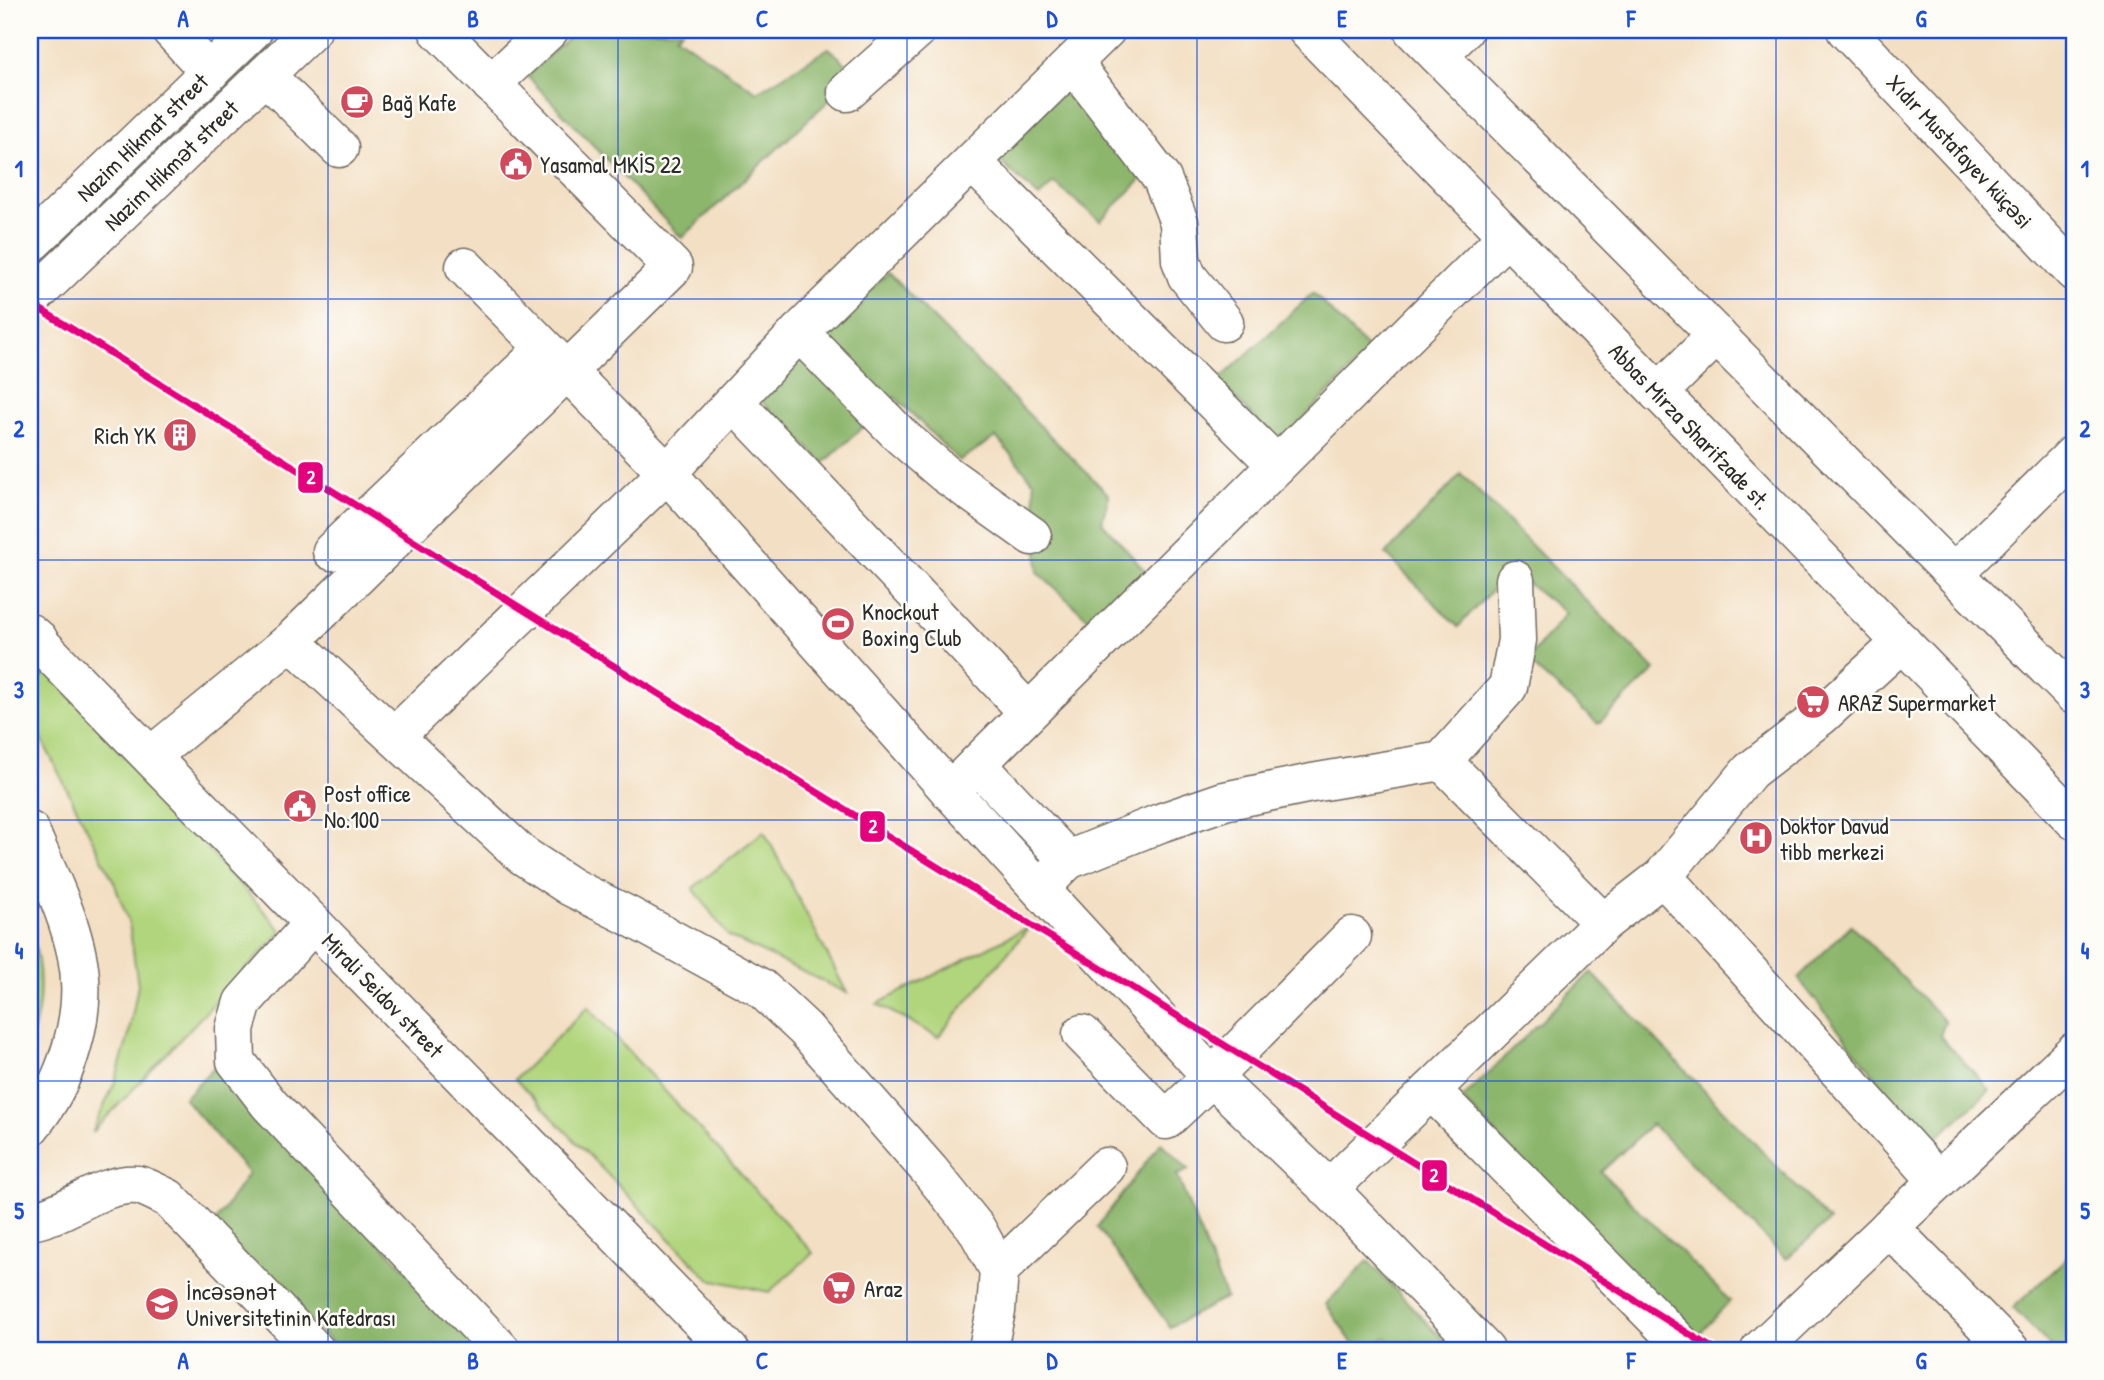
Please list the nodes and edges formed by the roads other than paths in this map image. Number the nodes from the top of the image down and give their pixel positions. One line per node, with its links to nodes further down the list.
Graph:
1 (171, 30): 12 (main road)
2 (253, 30): 12 (main road, Nazim Hikmat street)
3 (312, 30): 13 (main road, Nazim Hikmət street)
4 (438, 30): 14 (main road)
5 (549, 30): 14 (main road)
6 (917, 30): 15 (main road)
7 (1106, 30): 11 (main road)
8 (1307, 30): 18 (main road, Abbas Mirza Sharifzade st.)
9 (1846, 30): 21 (main road, Xıdır Mustafayev küçəsi)
10 (1438, 38): 25 (main road)
11 (1073, 62): 17 (main road); 23 (main road)
12 (210, 72): 19 (main road, Nazim Hikmat street)
13 (265, 75): 16 (main road); 22 (main road, Nazim Hikmət street)
14 (491, 84): 26 (main road)
15 (847, 92)
16 (339, 148)
17 (973, 163): 24 (main road); 30 (main road)
18 (1506, 237): 27 (main road, Abbas Mirza Sharifzade st.); 30 (main road)
19 (30, 244)
20 (465, 267): 26 (main road)
21 (2074, 272)
22 (30, 300)
23 (1224, 322)
24 (799, 332): 28 (main road); 32 (main road)
25 (1717, 335): 27 (main road); 34 (main road)
26 (556, 361): 31 (main road); 33 (main road); 37 (main road)
27 (1658, 393): 38 (main road, Abbas Mirza Sharifzade st.)
28 (735, 403): 31 (main road); 40 (main road)
29 (2074, 453): 34 (main road)
30 (1277, 465): 40 (main road)
31 (667, 473): 41 (main road); 45 (main road)
32 (1032, 536)
33 (332, 551)
34 (1954, 573): 39 (main road)
35 (1514, 580): 43 (main road)
36 (32, 636): 42 (main road, Mirali Seidov street)
37 (290, 641): 41 (main road); 42 (main road)
38 (1902, 642): 46 (main road, Abbas Mirza Sharifzade st.); 49 (main road)
39 (2074, 695)
40 (1028, 712): 44 (main road)
41 (396, 736): 64 (main road)
42 (151, 756): 51 (main road, Mirali Seidov street)
43 (1442, 761): 48 (main road); 52 (main road)
44 (977, 764): 45 (main road); 48 (main road)
45 (950, 791): 50 (main road)
46 (2074, 820)
47 (30, 831): 58 (main road)
48 (1068, 860): 50 (main road)
49 (1662, 877): 52 (main road); 60 (main road)
50 (1039, 888): 56 (main road)
51 (313, 923): 67 (main road); 68 (main road, Mirali Seidov street)
52 (1604, 923): 57 (main road)
53 (1352, 936): 56 (main road)
54 (1082, 1034): 56 (main road)
55 (2074, 1052): 60 (main road)
56 (1212, 1077): 61 (main road)
57 (1431, 1090): 61 (main road); 70 (main road)
58 (30, 1127)
59 (1106, 1167): 64 (main road)
60 (1938, 1181): 63 (main road)
61 (1329, 1189): 69 (main road)
62 (30, 1221): 66 (main road)
63 (1889, 1227): 71 (main road); 72 (main road)
64 (999, 1270): 65 (main road)
65 (989, 1349)
66 (315, 1350)
67 (501, 1350)
68 (728, 1350)
69 (1485, 1350)
70 (1688, 1350)
71 (1760, 1350)
72 (2010, 1350)

